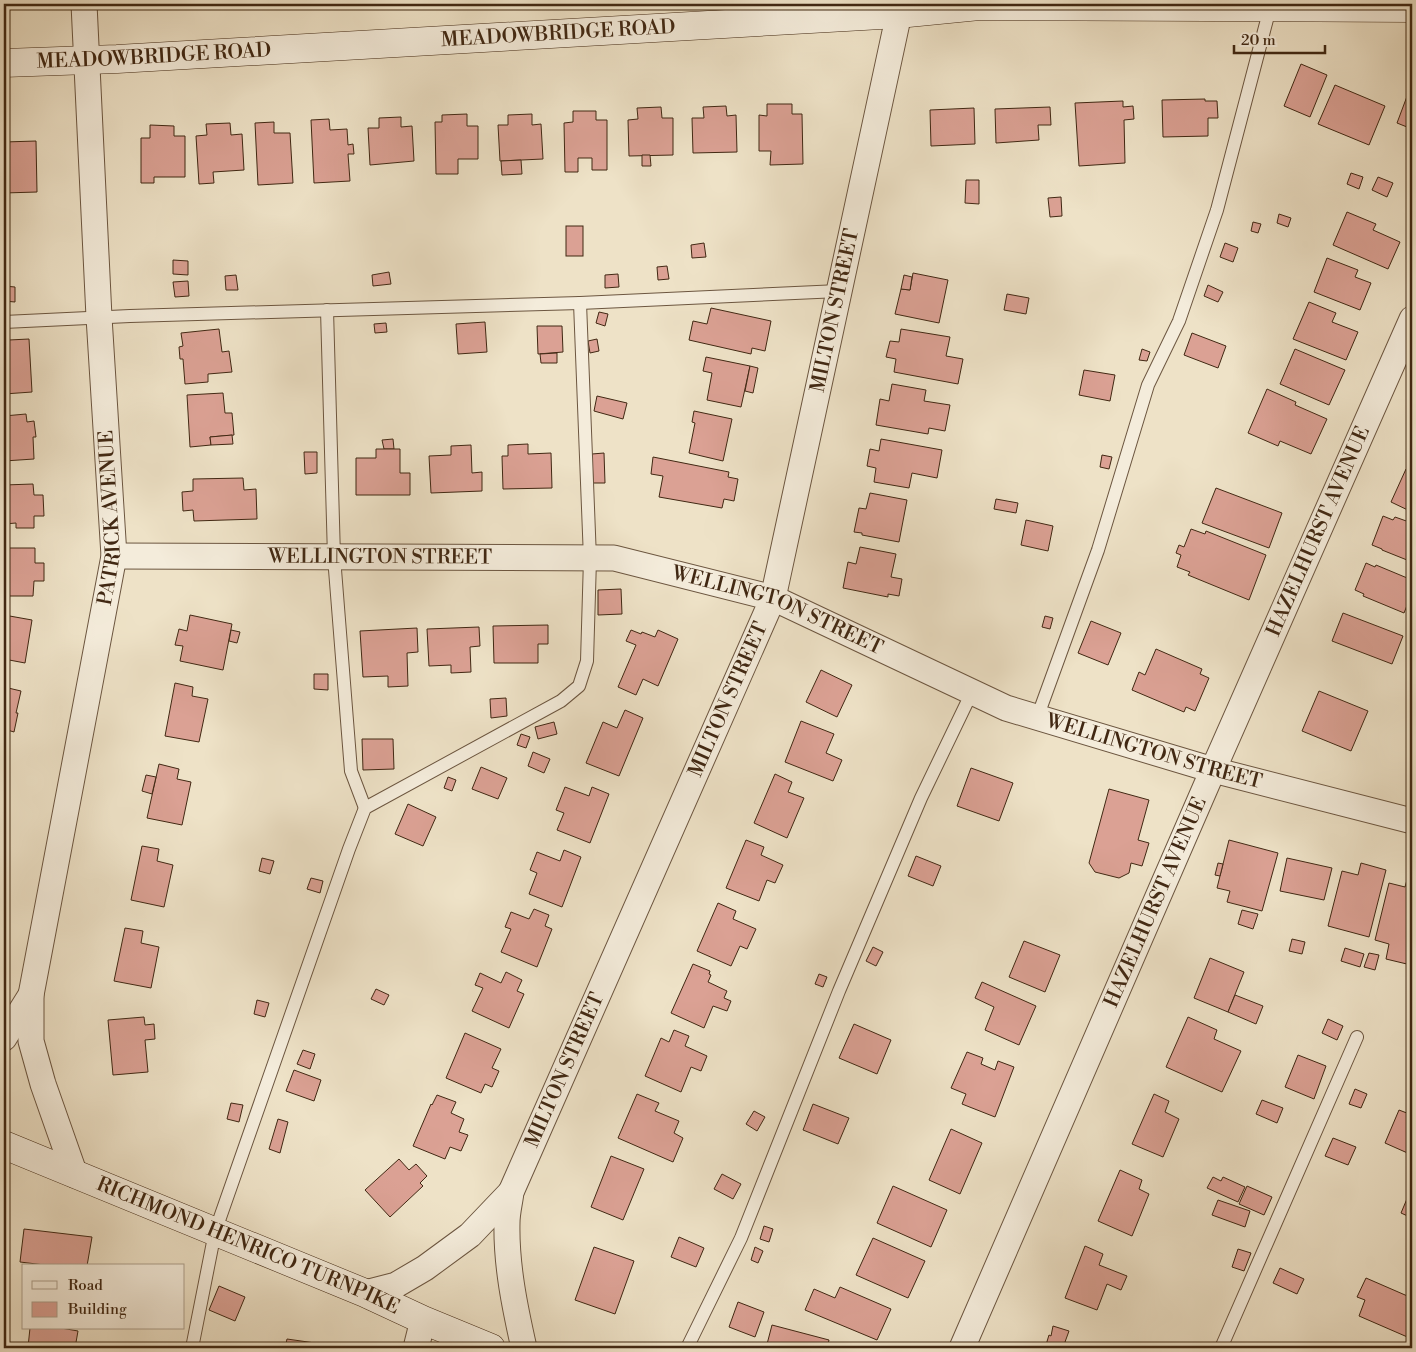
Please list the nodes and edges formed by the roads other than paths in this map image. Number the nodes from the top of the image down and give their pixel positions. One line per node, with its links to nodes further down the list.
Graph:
1 (84, 4): 7 (street, PATRICK AVENUE)
2 (978, 5): 4 (main road, MEADOWBRIDGE ROAD); 6 (main road, MEADOWBRIDGE ROAD)
3 (1323, 6): 4 (main road, MEADOWBRIDGE ROAD); 5 (main road, MEADOWBRIDGE ROAD)
4 (1270, 8): 20 (lane)
5 (1412, 8)
6 (899, 9): 7 (main road, MEADOWBRIDGE ROAD); 9 (street, MILTON STREET)
7 (86, 61): 8 (main road, MEADOWBRIDGE ROAD); 12 (street, PATRICK AVENUE)
8 (4, 63)
9 (839, 291): 10 (lane); 18 (street, MILTON STREET)
10 (580, 303): 11 (lane); 17 (lane)
11 (328, 310): 12 (lane); 16 (lane)
12 (99, 317): 14 (lane); 15 (street, PATRICK AVENUE)
13 (1412, 319): 21 (street, HAZELHURST AVENUE)
14 (4, 322)
15 (114, 556): 16 (street, WELLINGTON STREET); 24 (street, PATRICK AVENUE)
16 (334, 557): 17 (street, WELLINGTON STREET); 22 (lane)
17 (590, 558): 18 (street, WELLINGTON STREET); 22 (lane)
18 (773, 598): 19 (street, WELLINGTON STREET); 29 (street, MILTON STREET)
19 (972, 692): 20 (street, WELLINGTON STREET); 37 (lane)
20 (1038, 718): 21 (street, WELLINGTON STREET)
21 (1214, 770): 23 (street, WELLINGTON STREET); 38 (street, HAZELHURST AVENUE)
22 (365, 808): 30 (lane)
23 (1412, 821)
24 (31, 995): 26 (street, PATRICK AVENUE); 28 (street, PATRICK AVENUE)
25 (1357, 1037): 39 (lane)
26 (4, 1038)
27 (4, 1145): 28 (main road, RICHMOND HENRICO TURNPIKE)
28 (75, 1174): 30 (main road, RICHMOND HENRICO TURNPIKE)
29 (511, 1192): 31 (street, MILTON STREET); 36 (street, MILTON STREET)
30 (215, 1232): 31 (main road, RICHMOND HENRICO TURNPIKE); 33 (lane)
31 (365, 1294): 32 (main road, RICHMOND HENRICO TURNPIKE)
32 (423, 1320): 34 (street); 35 (main road, RICHMOND HENRICO TURNPIKE)
33 (192, 1348)
34 (416, 1348)
35 (491, 1348)
36 (524, 1348)
37 (687, 1348)
38 (962, 1348)
39 (1221, 1348)

